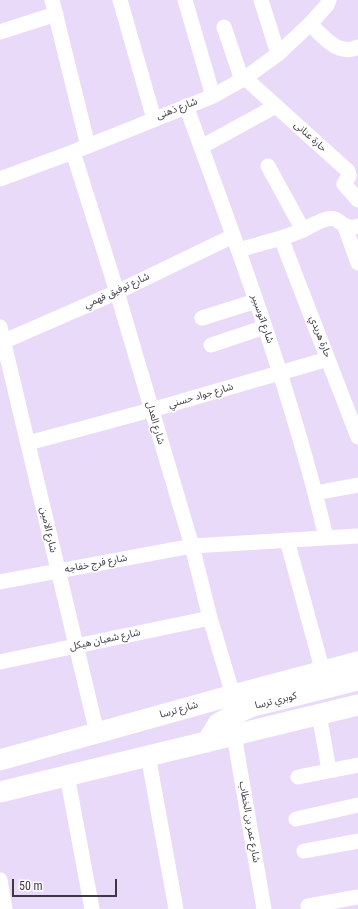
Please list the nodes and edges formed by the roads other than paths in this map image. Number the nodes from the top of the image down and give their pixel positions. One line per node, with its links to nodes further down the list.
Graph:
1 (120, 0): 15 (street)
2 (185, 0): 12 (street)
3 (261, 0): 10 (street)
4 (329, 0): 6 (street, شارع ذهنى)
5 (54, 7): 8 (street); 16 (street)
6 (310, 24): 9 (street); 10 (street, شارع ذهنى)
7 (224, 27): 11 (street)
8 (0, 32)
9 (357, 49)
10 (278, 54): 11 (street, شارع ذهنى)
11 (243, 79): 12 (street, شارع ذهنى); 14 (street, حارة عنانى)
12 (213, 96): 13 (street, شارع ذهنى)
13 (186, 106): 15 (street, شارع ذهنى); 17 (street, شارع اتوسبير)
14 (276, 106): 17 (street); 21 (street, حارة عنانى)
15 (154, 119): 16 (street, شارع ذهنى)
16 (88, 146): 18 (street, شارع ذهنى)
17 (201, 147): 25 (street, شارع اتوسبير)
18 (73, 152): 20 (street, شارع ذهنى); 27 (street, شارع العدل)
19 (268, 166): 23 (street)
20 (0, 177)
21 (358, 200)
22 (352, 227): 23 (street, شارع توفيق فهمي); 26 (street)
23 (303, 230): 24 (street, شارع توفيق فهمي)
24 (281, 238): 25 (street, شارع توفيق فهمي); 33 (street, حارة هريدي)
25 (236, 243): 27 (street, شارع توفيق فهمي); 28 (street, شارع اتوسبير)
26 (358, 263)
27 (117, 292): 31 (street, شارع توفيق فهمي); 35 (street, شارع العدل)
28 (256, 301): 29 (street); 30 (street, شارع اتوسبير)
29 (202, 318)
30 (265, 327): 32 (street); 34 (street, شارع اتوسبير)
31 (1, 337): 38 (street, شارع الامين)
32 (211, 345)
33 (328, 359): 34 (street, شارع جواد حسني); 36 (street, حارة هريدي)
34 (281, 373): 35 (street, شارع جواد حسني); 40 (street, شارع اتوسبير)
35 (151, 410): 38 (street, شارع جواد حسني); 44 (street, شارع العدل)
36 (355, 421): 37 (street, حارة هريدي)
37 (358, 437)
38 (28, 443): 45 (street, شارع الامين)
39 (358, 485): 40 (street)
40 (316, 493): 42 (street, شارع اتوسبير)
41 (358, 536): 42 (street, شارع فرج خفاجه)
42 (326, 537): 43 (street, شارع فرج خفاجه)
43 (287, 540): 44 (street, شارع فرج خفاجه); 51 (street)
44 (192, 546): 45 (street, شارع فرج خفاجه); 47 (street, شارع العدل)
45 (58, 571): 46 (street, شارع فرج خفاجه); 48 (street, شارع الامين)
46 (0, 582)
47 (210, 618): 48 (street, شارع شعبان هيكل); 53 (street, شارع العدل)
48 (77, 646): 49 (street, شارع شعبان هيكل); 56 (street, شارع الامين)
49 (0, 662)
50 (358, 662): 51 (main road, شارع ترسا)
51 (323, 672): 53 (main road, شارع ترسا)
52 (358, 680): 58 (main road, كوبري ترسا)
53 (233, 695): 56 (main road, شارع ترسا)
54 (358, 705): 55 (main road)
55 (319, 714): 57 (main road); 62 (street)
56 (97, 733): 60 (main road, شارع ترسا)
57 (234, 735): 58 (main road); 76 (street, شارع عمر بن الخطاب)
58 (207, 742): 59 (main road)
59 (148, 755): 63 (main road); 75 (street)
60 (0, 760)
61 (358, 765): 62 (street)
62 (329, 770): 64 (street)
63 (67, 776): 65 (main road); 74 (street)
64 (298, 777)
65 (0, 792)
66 (358, 805): 67 (street)
67 (296, 819)
68 (358, 841): 69 (street)
69 (304, 851)
70 (0, 880): 73 (street)
71 (358, 897): 72 (street)
72 (308, 906)
73 (5, 909)
74 (92, 909)
75 (176, 909)
76 (264, 909)

